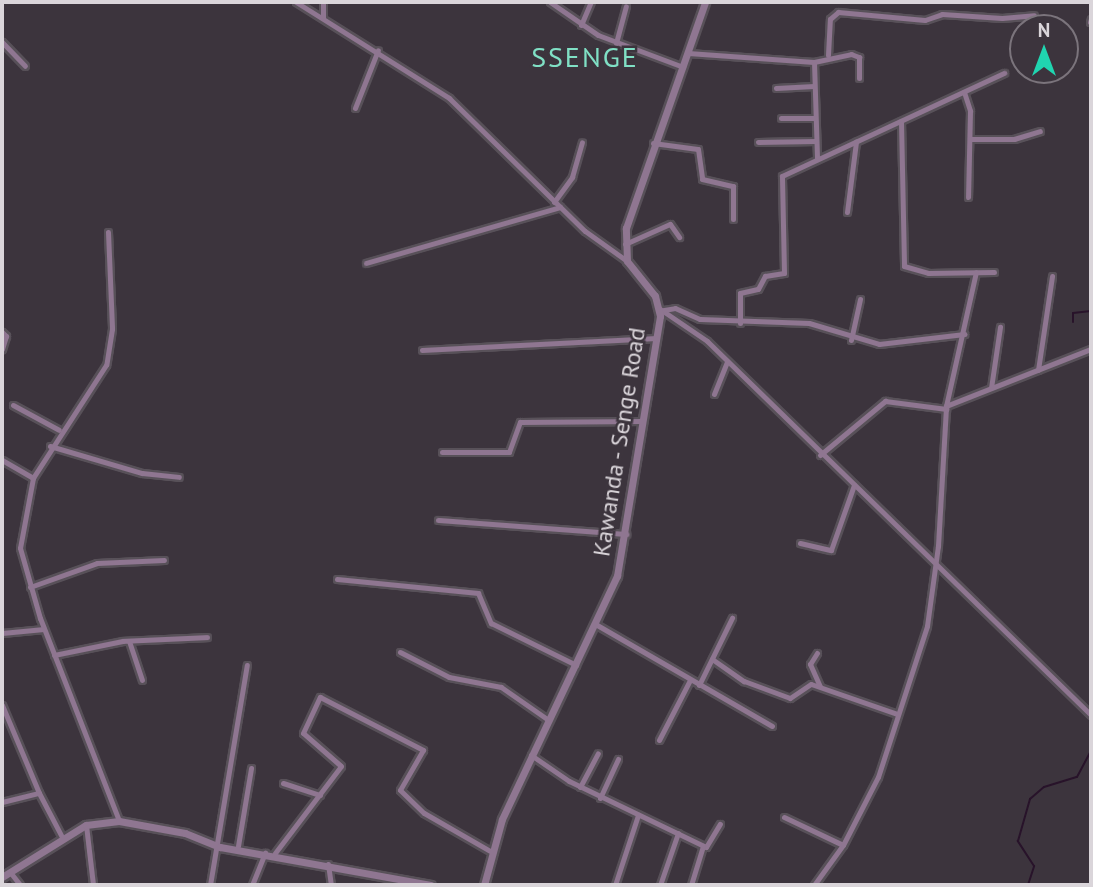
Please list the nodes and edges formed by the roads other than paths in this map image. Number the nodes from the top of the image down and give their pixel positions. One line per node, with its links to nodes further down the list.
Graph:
1 (296, 2): 7 (street)
2 (323, 2): 7 (street)
3 (550, 2): 9 (street)
4 (591, 2): 9 (street)
5 (705, 2): 13 (street, Kawanda - Senge Road)
6 (626, 6): 11 (street)
7 (323, 18): 12 (street)
8 (1009, 18): 14 (street)
9 (581, 25): 11 (street)
10 (2, 43): 16 (street)
11 (616, 43): 17 (street)
12 (378, 50): 23 (street); 36 (street)
13 (688, 53): 15 (street); 17 (street, Kawanda - Senge Road)
14 (828, 55): 15 (street); 19 (street)
15 (814, 62): 20 (street)
16 (24, 66)
17 (683, 67): 33 (street, Kawanda - Senge Road)
18 (1004, 73): 22 (street)
19 (859, 78)
20 (814, 86): 21 (street); 25 (street)
21 (776, 88)
22 (964, 92): 26 (street); 28 (street)
23 (355, 108)
24 (781, 118): 25 (street)
25 (816, 118): 29 (street)
26 (901, 121): 32 (street); 45 (street)
27 (1040, 131): 28 (street)
28 (970, 139): 35 (street)
29 (816, 141): 31 (street); 34 (street)
30 (582, 142): 36 (street)
31 (758, 142)
32 (856, 142): 34 (street); 38 (street)
33 (653, 143): 39 (street); 42 (street, Kawanda - Senge Road)
34 (817, 158): 50 (street)
35 (968, 197)
36 (554, 202): 37 (street)
37 (560, 207): 43 (street); 44 (street)
38 (846, 212)
39 (733, 219)
40 (108, 232): 66 (street)
41 (679, 237): 42 (street)
42 (625, 244): 43 (street, Kawanda - Senge Road)
43 (627, 261): 49 (street, Kawanda - Senge Road)
44 (366, 263)
45 (976, 272): 46 (street); 53 (street)
46 (993, 272)
47 (1052, 276): 60 (street)
48 (860, 299): 55 (street)
49 (662, 310): 50 (street); 54 (street, Kawanda - Senge Road); 59 (street)
50 (740, 323): 55 (street)
51 (1000, 327): 61 (street)
52 (2, 332): 56 (street)
53 (964, 334): 55 (street); 64 (street)
54 (657, 338): 58 (street); 65 (street, Kawanda - Senge Road)
55 (851, 340)
56 (2, 349)
57 (1091, 349): 60 (street)
58 (422, 350)
59 (727, 362): 62 (street); 69 (street)
60 (1038, 370): 61 (street)
61 (991, 388): 64 (street)
62 (714, 394)
63 (13, 405): 66 (street)
64 (946, 407): 69 (street); 78 (street)
65 (643, 421): 68 (street); 75 (street, Kawanda - Senge Road)
66 (59, 430): 67 (street)
67 (50, 446): 71 (street); 72 (street)
68 (443, 452)
69 (820, 455): 73 (street)
70 (2, 460): 72 (street)
71 (179, 477)
72 (33, 478): 80 (street)
73 (854, 485): 76 (street); 78 (street)
74 (438, 520): 75 (street)
75 (626, 534): 82 (street, Kawanda - Senge Road)
76 (800, 543)
77 (164, 560): 80 (street)
78 (935, 567): 98 (street); 99 (street)
79 (337, 579): 92 (street)
80 (30, 587): 83 (street)
81 (732, 618): 90 (street)
82 (597, 625): 92 (street, Kawanda - Senge Road); 94 (street)
83 (44, 629): 84 (street); 89 (street)
84 (2, 633)
85 (207, 637): 86 (street)
86 (129, 641): 89 (street); 93 (street)
87 (400, 653): 100 (street)
88 (817, 653): 96 (street)
89 (54, 655): 115 (street)
90 (712, 659): 95 (street); 96 (street)
91 (247, 665): 123 (street)
92 (576, 665): 100 (street, Kawanda - Senge Road)
93 (142, 680)
94 (690, 680): 95 (street); 102 (street)
95 (699, 685): 101 (street)
96 (820, 686): 98 (street)
97 (2, 705): 109 (street)
98 (897, 715): 120 (street)
99 (1091, 715)
100 (547, 719): 104 (street, Kawanda - Senge Road)
101 (772, 726)
102 (659, 740)
103 (598, 753): 108 (street)
104 (531, 755): 108 (street); 124 (street, Kawanda - Senge Road)
105 (618, 758): 111 (street)
106 (251, 768): 121 (street)
107 (283, 783): 110 (street)
108 (580, 788): 111 (street)
109 (39, 793): 112 (street); 119 (street)
110 (320, 794): 124 (street); 126 (street)
111 (600, 798): 113 (street)
112 (2, 802)
113 (638, 815): 118 (street); 137 (street)
114 (784, 817): 120 (street)
115 (119, 821): 117 (street); 123 (street)
116 (720, 824): 122 (street)
117 (86, 825): 119 (street); 131 (street)
118 (678, 833): 122 (street); 138 (street)
119 (63, 839): 128 (street)
120 (843, 845): 140 (street)
121 (238, 846): 123 (street); 125 (street)
122 (703, 846): 139 (street)
123 (220, 847): 132 (street)
124 (491, 850): 136 (street, Kawanda - Senge Road)
125 (265, 852): 126 (street); 133 (street)
126 (275, 853): 127 (street)
127 (328, 864): 134 (street); 135 (street)
128 (10, 872): 129 (street); 130 (street)
129 (2, 877)
130 (20, 885)
131 (93, 885)
132 (209, 885)
133 (252, 885)
134 (331, 885)
135 (431, 885)
136 (484, 885)
137 (615, 885)
138 (660, 885)
139 (691, 885)
140 (814, 885)

